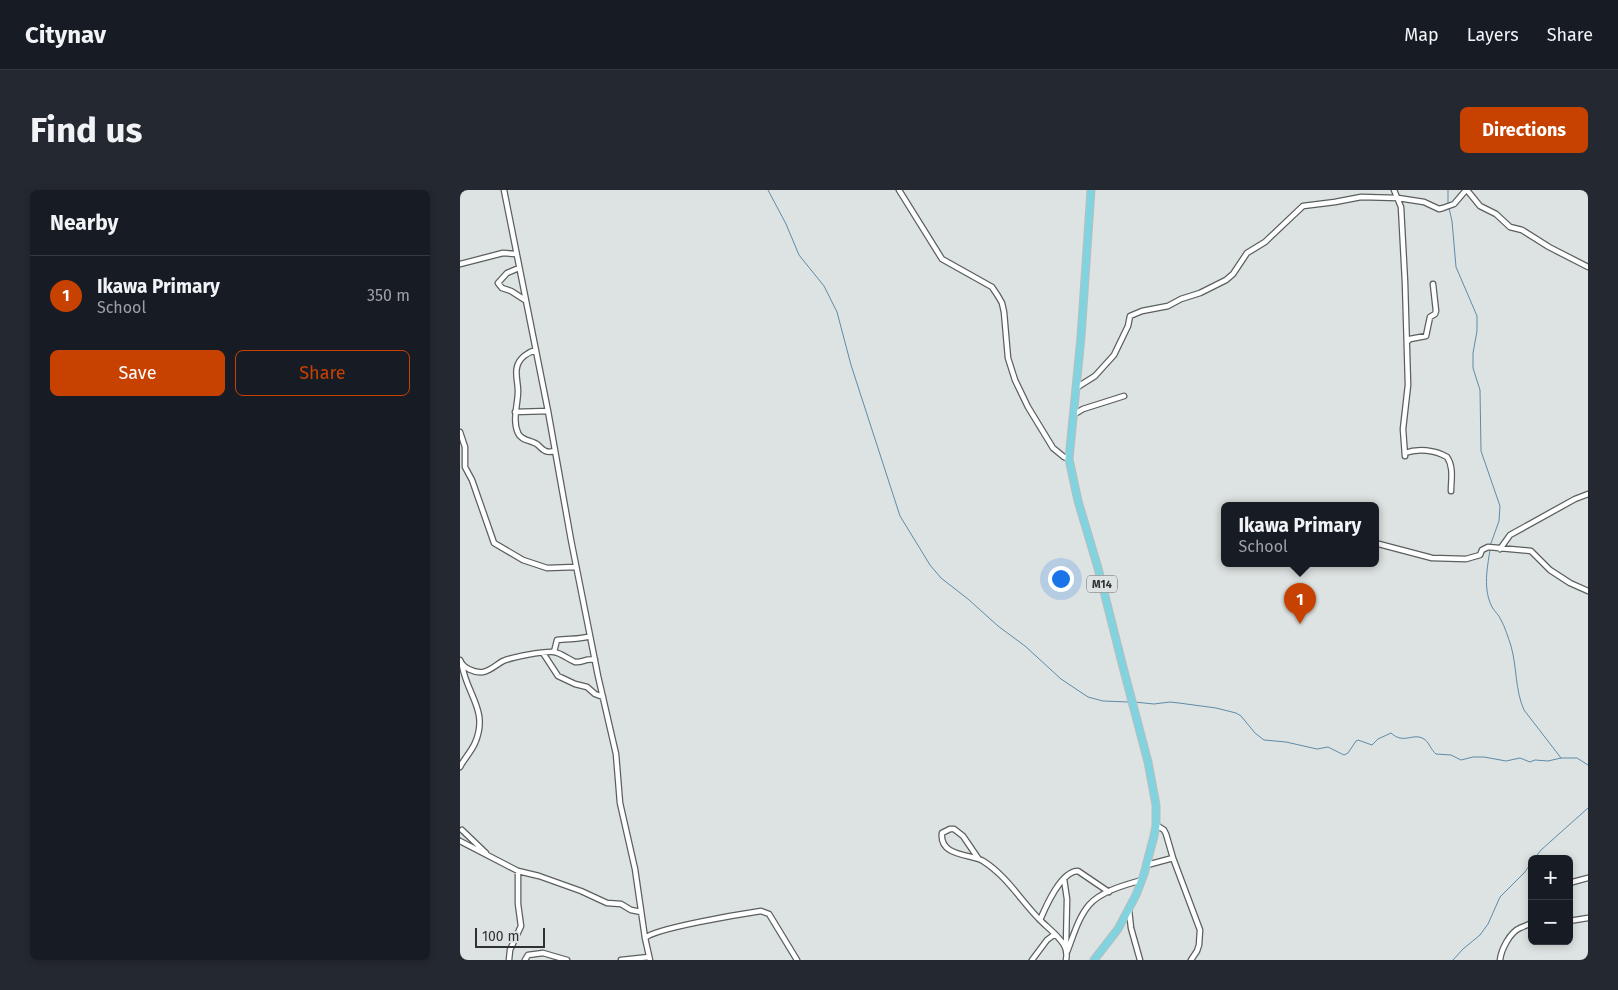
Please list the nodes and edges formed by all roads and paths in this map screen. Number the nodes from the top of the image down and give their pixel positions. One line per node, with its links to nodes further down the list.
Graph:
1 (504, 190): 7 (street)
2 (898, 190): 22 (street)
3 (1091, 190): 15 (main road, M14)
4 (1394, 190): 6 (street)
5 (1466, 190): 6 (street); 9 (street)
6 (1398, 198): 13 (street); 15 (street)
7 (516, 254): 8 (street); 10 (street)
8 (460, 264)
9 (1588, 267)
10 (519, 268): 12 (street); 12 (street)
11 (1433, 284): 13 (street)
12 (525, 300): 14 (street)
13 (1407, 342): 23 (street)
14 (536, 350): 17 (street); 18 (street)
15 (1076, 388): 19 (main road, M14)
16 (1124, 396): 19 (street)
17 (548, 411): 18 (street); 21 (street)
18 (515, 412): 21 (street)
19 (1074, 414): 22 (main road, M14)
20 (460, 432): 27 (street)
21 (555, 451): 27 (street)
22 (1069, 459): 36 (main road, M14)
23 (1451, 491)
24 (1588, 494): 26 (street)
25 (1379, 544): 26 (street)
26 (1500, 549): 28 (street)
27 (576, 566): 29 (street)
28 (1588, 591)
29 (590, 636): 30 (street); 32 (street)
30 (554, 652): 31 (street); 32 (street)
31 (543, 653): 33 (street); 34 (street)
32 (595, 660): 34 (street)
33 (461, 662): 35 (street)
34 (603, 697): 50 (street)
35 (460, 766)
36 (1156, 825): 41 (street); 42 (main road, M14)
37 (460, 830): 39 (street)
38 (460, 841): 39 (street)
39 (489, 856): 43 (street)
40 (978, 858): 40 (street); 52 (street)
41 (1173, 858): 42 (street); 68 (street)
42 (1147, 865): 46 (main road, M14)
43 (518, 871): 50 (street); 60 (street)
44 (1588, 878): 47 (street)
45 (1064, 879): 48 (street); 52 (street); 57 (street)
46 (1142, 880): 48 (street); 49 (main road, M14)
47 (1573, 882)
48 (1110, 892): 57 (street)
49 (1130, 908): 66 (main road, M14); 67 (street)
50 (641, 912): 56 (street)
51 (1588, 918): 53 (street)
52 (1040, 920): 55 (street)
53 (1573, 920)
54 (1528, 925): 69 (street)
55 (1055, 934): 57 (street); 59 (street)
56 (645, 938): 58 (street); 64 (street)
57 (1066, 949): 65 (street)
58 (650, 958): 63 (street)
59 (1034, 959)
60 (509, 960)
61 (525, 960): 62 (street)
62 (567, 960)
63 (621, 960)
64 (797, 960)
65 (1066, 960)
66 (1094, 960)
67 (1140, 960)
68 (1191, 960)
69 (1500, 960)

